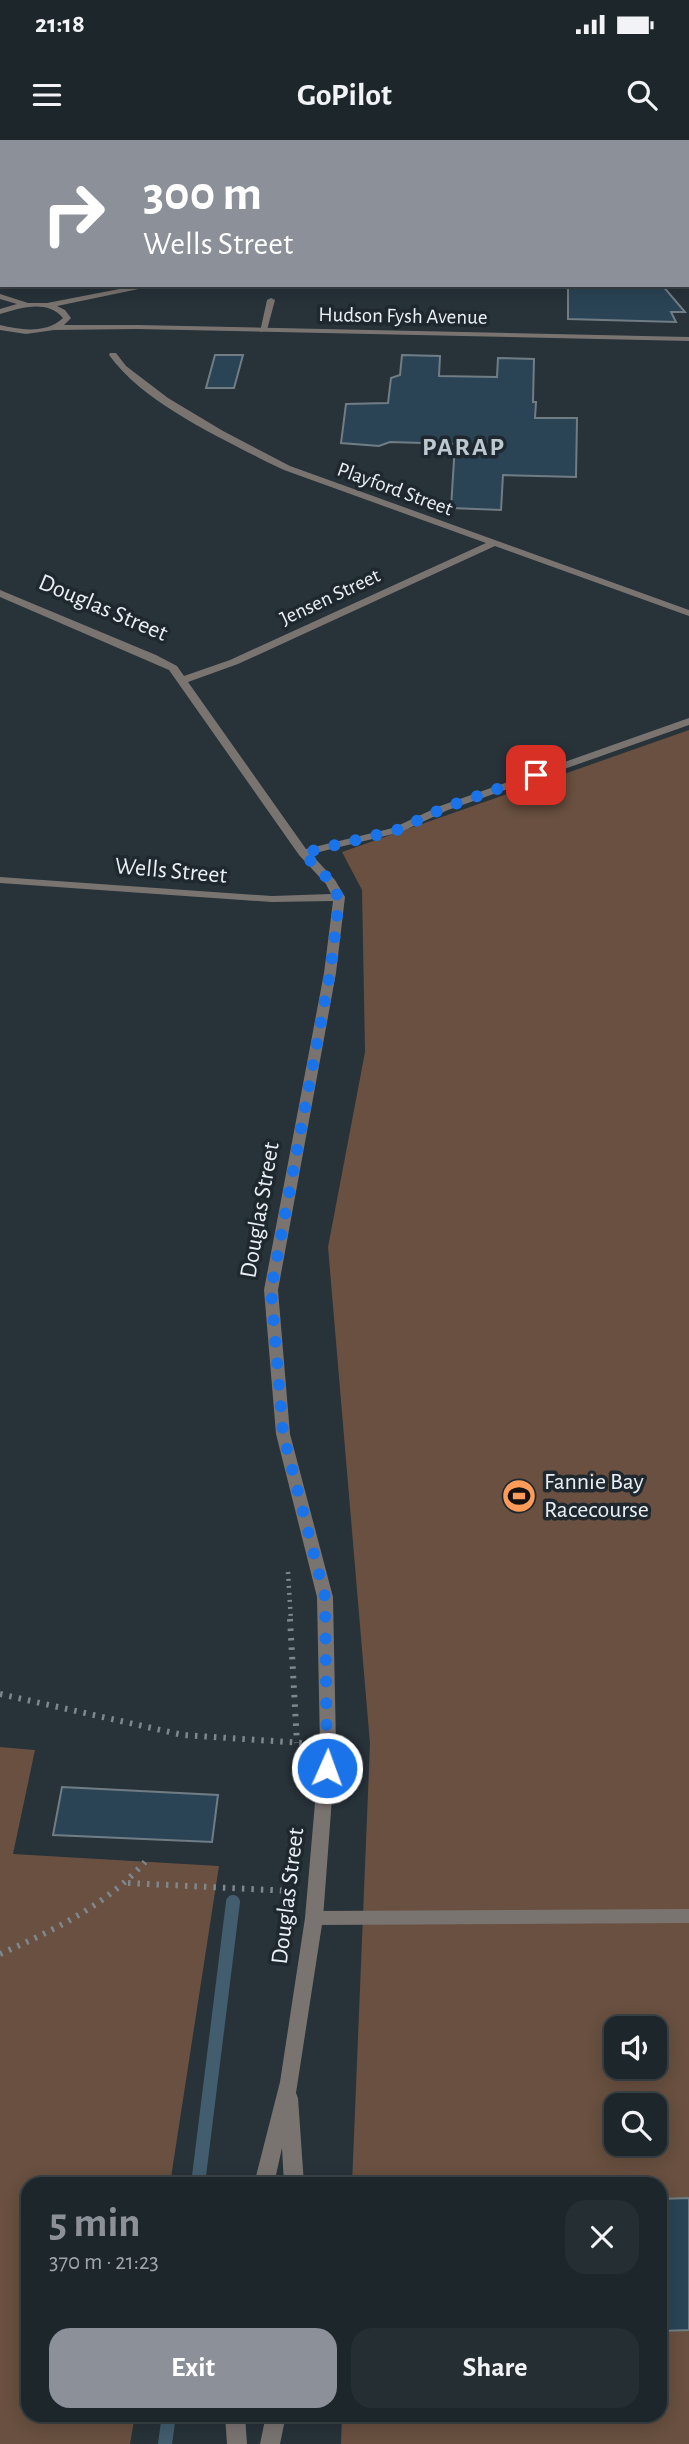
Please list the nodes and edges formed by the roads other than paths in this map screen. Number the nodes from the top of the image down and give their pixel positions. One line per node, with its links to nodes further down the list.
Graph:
1 (144, 287): 3 (street)
2 (0, 296): 5 (street)
3 (90, 298): 5 (street); 7 (street)
4 (271, 299): 11 (street)
5 (39, 305): 6 (street); 7 (street)
6 (0, 312)
7 (67, 316): 8 (street); 10 (street)
8 (116, 327): 10 (street); 11 (street, Hudson Fysh Avenue)
9 (0, 328): 10 (street)
10 (51, 328)
11 (263, 330): 12 (street, Hudson Fysh Avenue)
12 (689, 339)
13 (113, 355): 14 (street, Playford Street)
14 (494, 543): 16 (street, Playford Street); 17 (street, Jensen Street)
15 (0, 593): 17 (street, Douglas Street)
16 (689, 613)
17 (181, 681): 19 (street, Douglas Street)
18 (689, 721): 19 (street)
19 (303, 853): 21 (street, Douglas Street)
20 (0, 880): 21 (street, Wells Street)
21 (338, 897): 23 (street, Douglas Street)
22 (689, 1916): 23 (street)
23 (314, 1918): 24 (street, Douglas Street)
24 (289, 2082): 25 (street, Douglas Street); 26 (street, Douglas Street)
25 (266, 2177)
26 (294, 2177)
27 (235, 2422): 29 (street)
28 (275, 2422): 30 (street)
29 (237, 2444)
30 (270, 2444)

